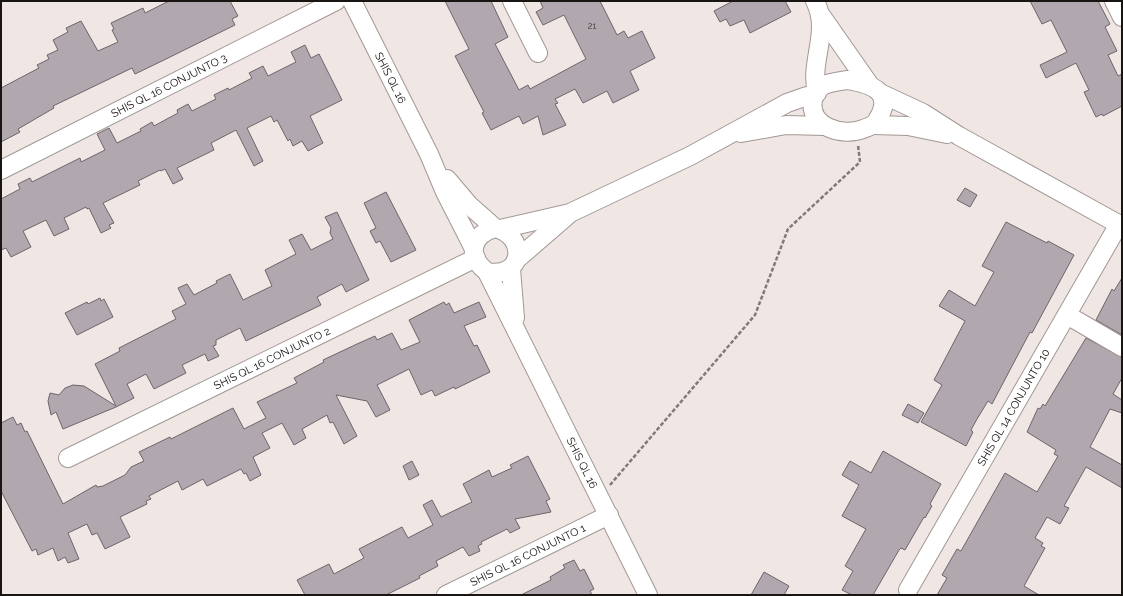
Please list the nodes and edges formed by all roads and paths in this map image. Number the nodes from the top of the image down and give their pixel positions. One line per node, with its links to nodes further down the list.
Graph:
1 (336, 1): 16 (street, SHIS QL 16 CONJUNTO 3)
2 (352, 1): 15 (street, SHIS QL 16)
3 (512, 1): 7 (street)
4 (1114, 1): 6 (street)
5 (818, 8): 8 (street); 9 (street)
6 (1122, 17)
7 (538, 53)
8 (875, 88): 9 (street); 10 (street); 14 (street)
9 (815, 94): 11 (street); 13 (street)
10 (874, 125): 12 (street); 14 (street)
11 (825, 126): 12 (street); 13 (street)
12 (857, 131): 26 (path)
13 (732, 134): 17 (street)
14 (959, 136): 18 (street)
15 (429, 154): 19 (street, SHIS QL 16); 20 (street, SHIS QL 16)
16 (1, 170)
17 (570, 213): 19 (street); 21 (street)
18 (1121, 225): 22 (street, SHIS QL 14 CONJUNTO 10)
19 (497, 229): 20 (street); 21 (street)
20 (479, 259): 21 (street); 23 (street, SHIS QL 16); 25 (street, SHIS QL 16 CONJUNTO 2)
21 (513, 265): 23 (street, SHIS QL 16)
22 (1067, 315): 24 (street); 28 (street, SHIS QL 14 CONJUNTO 10)
23 (517, 331): 26 (street, SHIS QL 16)
24 (1122, 347)
25 (68, 458)
26 (600, 496): 27 (street, SHIS QL 16)
27 (609, 515): 29 (street, SHIS QL 16 CONJUNTO 1); 30 (street, SHIS QL 16)
28 (908, 590)
29 (446, 595)
30 (648, 595)

